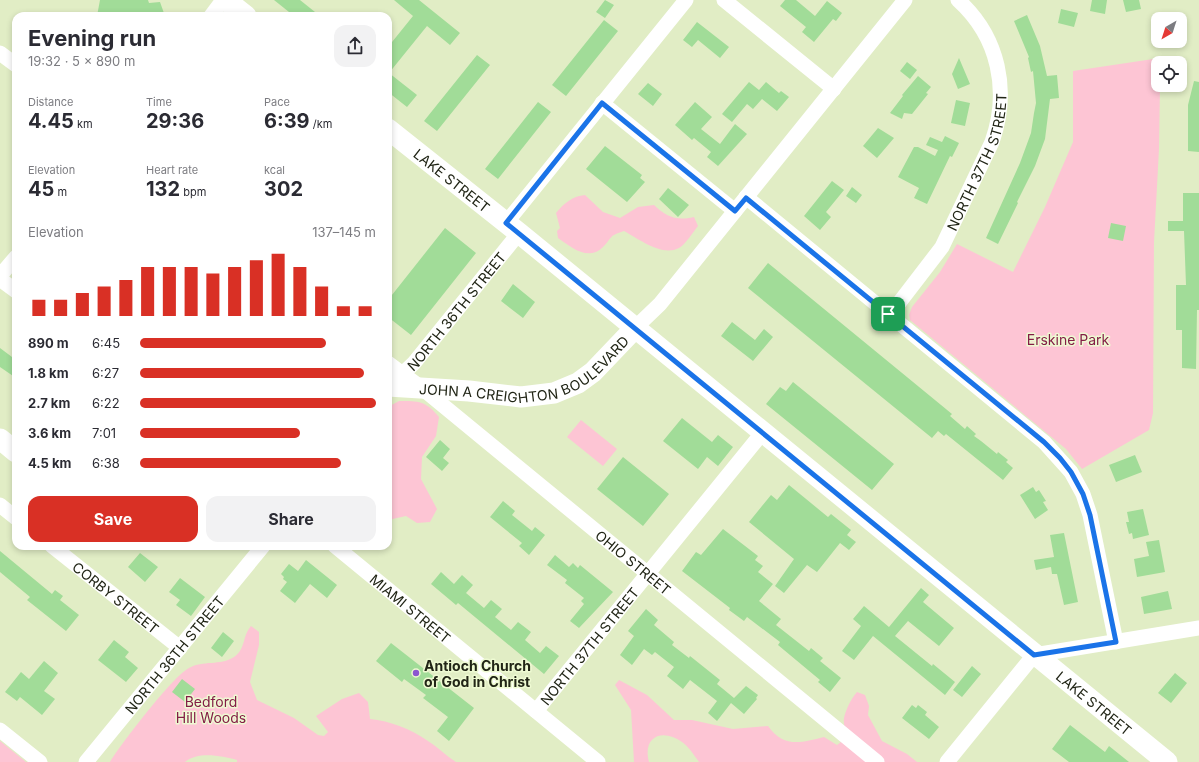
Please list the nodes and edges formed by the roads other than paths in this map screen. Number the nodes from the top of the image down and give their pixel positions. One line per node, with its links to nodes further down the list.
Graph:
1 (223, 0): 7 (street)
2 (226, 0): 8 (main road)
3 (686, 0): 12 (street, NORTH 36TH STREET)
4 (724, 0): 11 (street)
5 (905, 0): 11 (street, JOHN A CREIGHTON BOULEVARD)
6 (958, 0): 20 (street, NORTH 37TH STREET)
7 (214, 12)
8 (241, 12)
9 (0, 53): 10 (street)
10 (12, 63)
11 (834, 89): 14 (street, JOHN A CREIGHTON BOULEVARD)
12 (602, 103): 15 (street); 16 (street, NORTH 36TH STREET)
13 (392, 132): 16 (main road, LAKE STREET)
14 (746, 198): 15 (street, JOHN A CREIGHTON BOULEVARD); 20 (street)
15 (735, 211): 21 (street, JOHN A CREIGHTON BOULEVARD)
16 (512, 228): 21 (main road, LAKE STREET); 22 (street, NORTH 36TH STREET)
17 (12, 262): 18 (street)
18 (0, 278): 19 (street)
19 (12, 288)
20 (888, 314): 34 (street)
21 (635, 328): 23 (main road, JOHN A CREIGHTON BOULEVARD); 24 (main road, LAKE STREET)
22 (393, 382): 23 (main road, JOHN A CREIGHTON BOULEVARD)
23 (423, 389): 32 (street, OHIO STREET)
24 (763, 432): 32 (street, NORTH 37TH STREET); 36 (main road, LAKE STREET)
25 (0, 439): 26 (main road)
26 (12, 449)
27 (0, 505): 28 (street)
28 (12, 515)
29 (57, 550): 35 (street, CORBY STREET)
30 (260, 550): 35 (street, NORTH 36TH STREET)
31 (340, 550): 37 (street, MIAMI STREET)
32 (648, 574): 37 (street, NORTH 37TH STREET); 42 (street, OHIO STREET)
33 (1199, 628): 34 (street)
34 (1116, 642): 36 (street)
35 (180, 648): 40 (street, NORTH 36TH STREET)
36 (1034, 655): 43 (street); 44 (main road, LAKE STREET)
37 (536, 711): 41 (street, MIAMI STREET)
38 (0, 730): 39 (street)
39 (40, 762)
40 (86, 762)
41 (598, 762)
42 (877, 762)
43 (947, 762)
44 (1167, 762)

